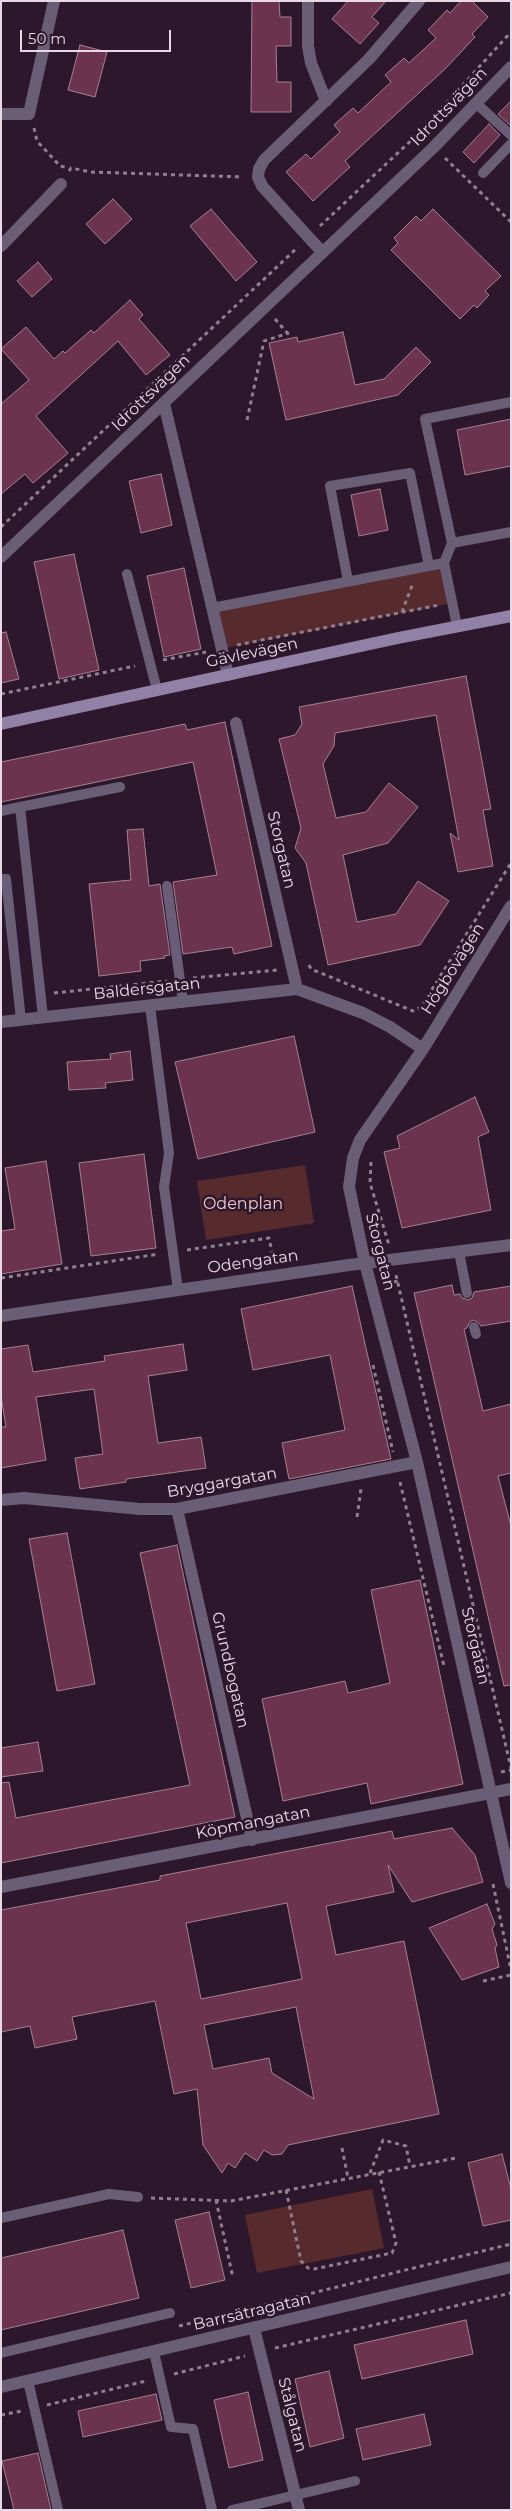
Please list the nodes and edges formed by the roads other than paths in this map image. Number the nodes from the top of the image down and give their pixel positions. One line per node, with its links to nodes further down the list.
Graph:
1 (54, 1): 7 (street)
2 (308, 1): 5 (street)
3 (419, 1): 5 (street)
4 (511, 67): 6 (street, Idrottsvägen)
5 (326, 101): 13 (street)
6 (477, 104): 8 (lane); 13 (street, Idrottsvägen)
7 (1, 114)
8 (511, 135)
9 (511, 144): 10 (lane)
10 (483, 173)
11 (61, 184): 12 (street)
12 (1, 246)
13 (322, 252): 15 (street, Idrottsvägen)
14 (511, 402): 17 (lane)
15 (164, 403): 18 (street, Idrottsvägen); 23 (street)
16 (511, 532): 17 (lane)
17 (452, 543): 19 (lane)
18 (1, 557)
19 (444, 563): 20 (lane); 25 (lane)
20 (424, 567): 22 (lane); 22 (lane)
21 (127, 574): 27 (lane)
22 (348, 581): 23 (lane)
23 (212, 608): 26 (street)
24 (511, 616): 25 (main road, Gävlevägen)
25 (457, 626): 26 (main road, Gävlevägen)
26 (228, 674): 27 (main road, Gävlevägen)
27 (158, 690): 29 (main road, Gävlevägen)
28 (236, 723): 36 (street, Storgatan)
29 (1, 724)
30 (120, 788): 31 (lane)
31 (20, 807): 32 (lane); 39 (lane)
32 (1, 811)
33 (1, 880): 40 (lane)
34 (167, 886): 37 (lane)
35 (511, 906): 42 (street, Högbovägen)
36 (297, 990): 37 (street, Baldersgatan); 42 (street)
37 (183, 1002): 38 (street, Baldersgatan)
38 (150, 1006): 39 (street, Baldersgatan); 46 (lane)
39 (43, 1017): 40 (street, Baldersgatan)
40 (21, 1020): 41 (street, Baldersgatan)
41 (1, 1022)
42 (423, 1049): 45 (street, Storgatan)
43 (511, 1245): 44 (street, Odengatan)
44 (459, 1252): 45 (street, Odengatan); 47 (lane)
45 (365, 1263): 46 (street, Odengatan); 49 (street, Storgatan)
46 (178, 1290): 48 (street, Odengatan)
47 (467, 1293)
48 (1, 1316)
49 (417, 1462): 51 (street, Bryggargatan); 53 (street, Storgatan)
50 (1, 1500): 51 (street, Bryggargatan)
51 (177, 1509): 54 (street, Grundbogatan)
52 (511, 1789): 53 (street, Köpmangatan)
53 (490, 1793): 54 (street, Köpmangatan); 55 (street, Storgatan)
54 (252, 1840): 56 (street, Köpmangatan)
55 (511, 1883)
56 (1, 1888)
57 (138, 2197): 58 (lane)
58 (1, 2218)
59 (511, 2267): 61 (street, Barrsätragatan)
60 (170, 2313): 63 (lane)
61 (254, 2328): 62 (street, Barrsätragatan); 67 (street, Stålgatan)
62 (154, 2352): 64 (street, Barrsätragatan); 69 (lane)
63 (1, 2353)
64 (28, 2381): 65 (street, Barrsätragatan); 68 (lane)
65 (1, 2387)
66 (355, 2481): 67 (lane)
67 (295, 2494): 70 (lane); 71 (street, Stålgatan)
68 (58, 2510)
69 (212, 2510)
70 (232, 2510)
71 (299, 2510)

